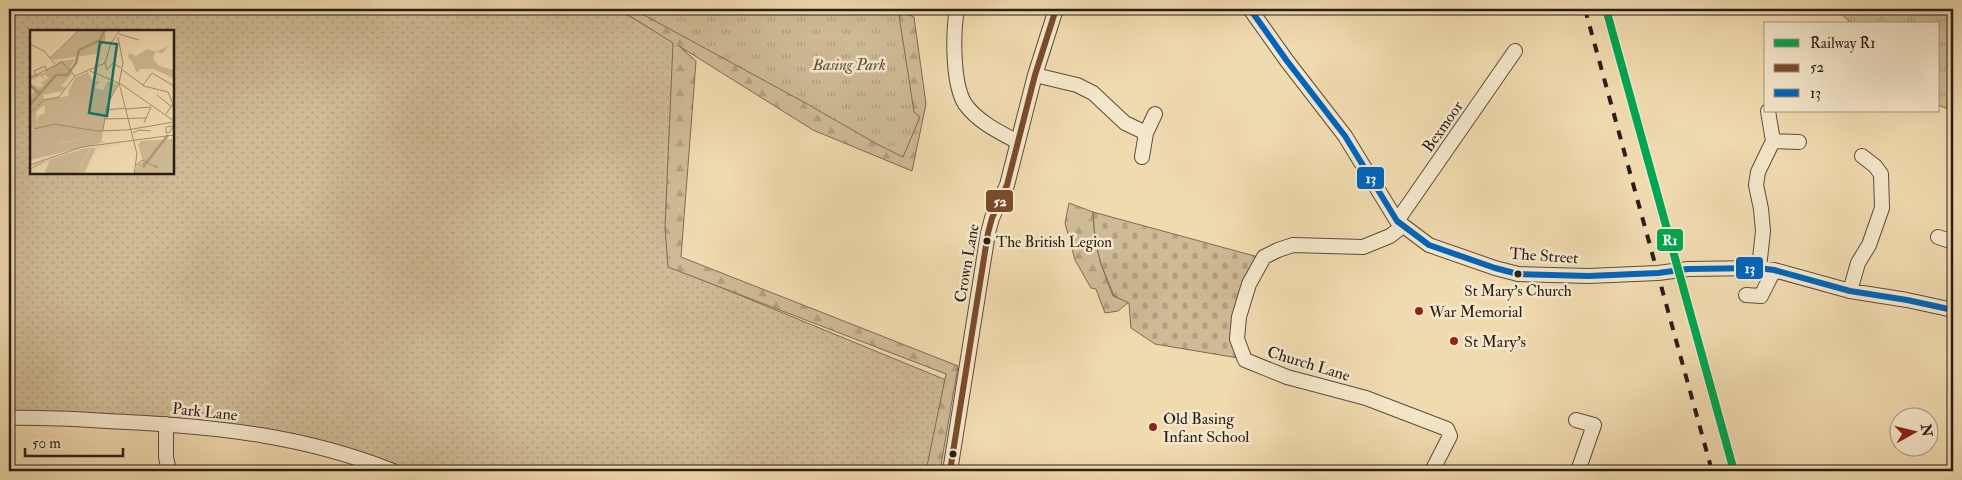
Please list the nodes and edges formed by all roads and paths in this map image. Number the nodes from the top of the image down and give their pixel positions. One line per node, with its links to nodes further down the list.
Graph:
1 (958, 9): 10 (street)
2 (1056, 9): 5 (street, Crown Lane)
3 (1250, 9): 14 (street, The Street)
4 (1515, 51): 14 (street, Bexmoor)
5 (1035, 75): 8 (street); 10 (street, Crown Lane)
6 (1768, 112): 9 (street)
7 (1155, 114): 8 (street)
8 (1146, 133): 13 (street)
9 (1773, 141): 11 (street); 17 (street)
10 (1018, 142): 27 (street, Crown Lane)
11 (1799, 142)
12 (1862, 156): 19 (street)
13 (1142, 157)
14 (1400, 224): 17 (street, The Street); 28 (street, Church Lane)
15 (1938, 237): 16 (street)
16 (1953, 242)
17 (1759, 268): 18 (street, The Street)
18 (1774, 270): 19 (street, The Street); 20 (street)
19 (1850, 291): 21 (street, The Street)
20 (1746, 295)
21 (1953, 310)
22 (9, 418): 24 (street, Park Lane)
23 (1576, 420): 29 (street)
24 (166, 424): 25 (street); 26 (street, Park Lane)
25 (169, 471)
26 (393, 471)
27 (950, 471)
28 (1432, 471)
29 (1578, 471)

